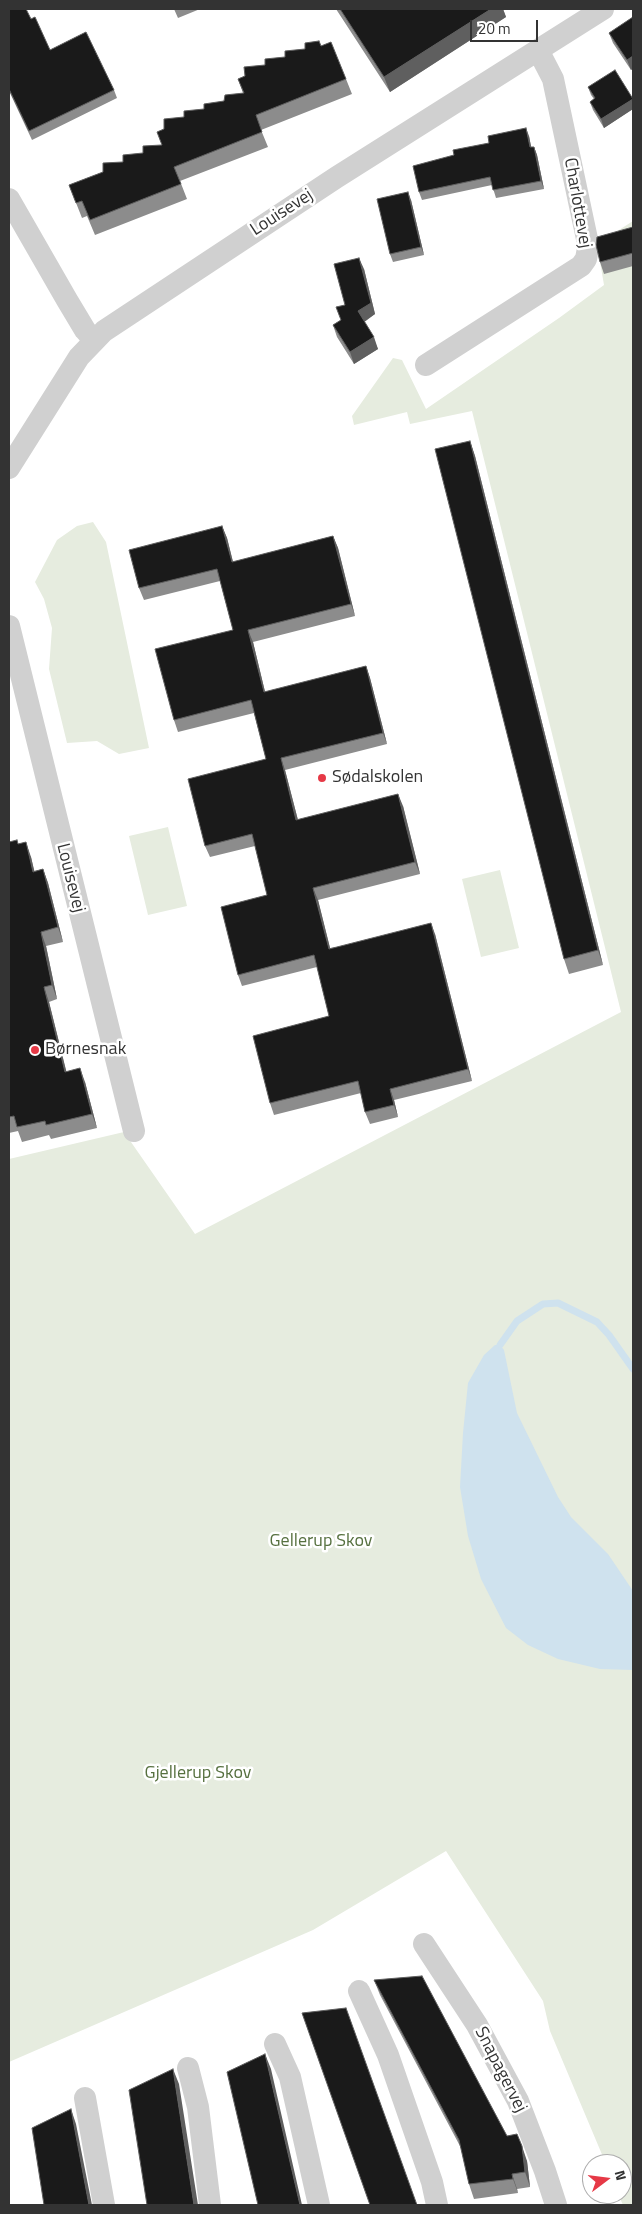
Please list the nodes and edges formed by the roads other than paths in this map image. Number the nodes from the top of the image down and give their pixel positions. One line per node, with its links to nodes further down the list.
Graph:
1 (603, 9): 2 (street, Louisevej)
2 (574, 16): 3 (street, Louisevej)
3 (538, 50): 5 (street, Louisevej); 6 (street, Charlottevej)
4 (9, 199): 5 (street)
5 (94, 340): 7 (street, Louisevej)
6 (426, 365)
7 (9, 468)
8 (9, 626): 9 (street, Louisevej)
9 (134, 1131)
10 (424, 1944): 19 (street, Snapagervej)
11 (359, 1991): 18 (street)
12 (275, 2044): 17 (street)
13 (188, 2068): 16 (street)
14 (85, 2098): 15 (street)
15 (104, 2205)
16 (210, 2205)
17 (319, 2205)
18 (437, 2205)
19 (556, 2205)

